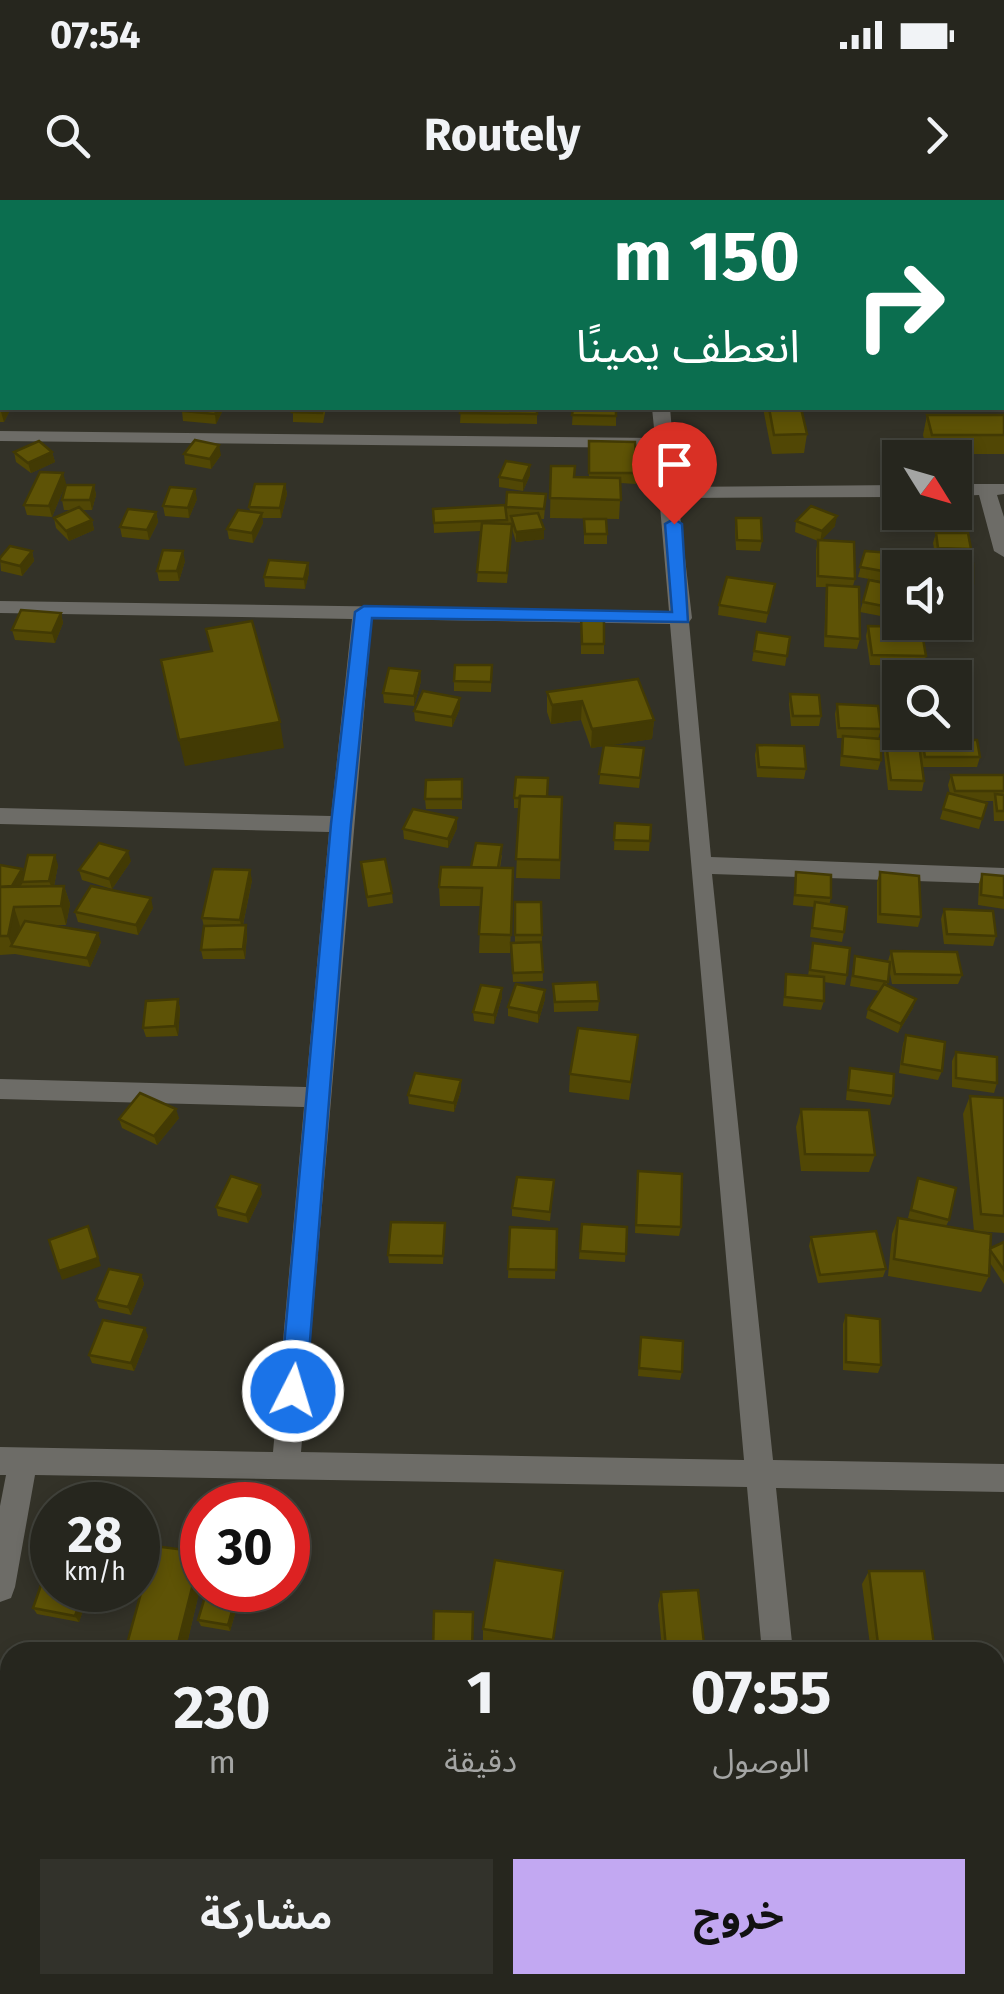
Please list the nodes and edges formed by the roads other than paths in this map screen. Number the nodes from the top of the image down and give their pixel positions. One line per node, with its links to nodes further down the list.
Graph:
1 (0, 283): 2 (street)
2 (0, 292)
3 (661, 410): 5 (street)
4 (0, 436): 5 (street)
5 (666, 443): 8 (street)
6 (995, 490): 9 (street)
7 (882, 491): 8 (street)
8 (670, 494): 12 (street)
9 (1004, 552)
10 (0, 607): 11 (street)
11 (364, 612): 12 (street); 14 (street)
12 (682, 618): 15 (street)
13 (0, 816): 14 (street)
14 (341, 824): 18 (street)
15 (700, 865): 16 (street); 21 (street)
16 (1004, 876)
17 (0, 1089): 18 (street)
18 (320, 1097): 20 (street)
19 (12, 1461): 20 (street); 23 (street)
20 (286, 1464): 21 (street)
21 (762, 1474): 22 (street); 24 (street)
22 (1004, 1478)
23 (0, 1588)
24 (777, 1642)

